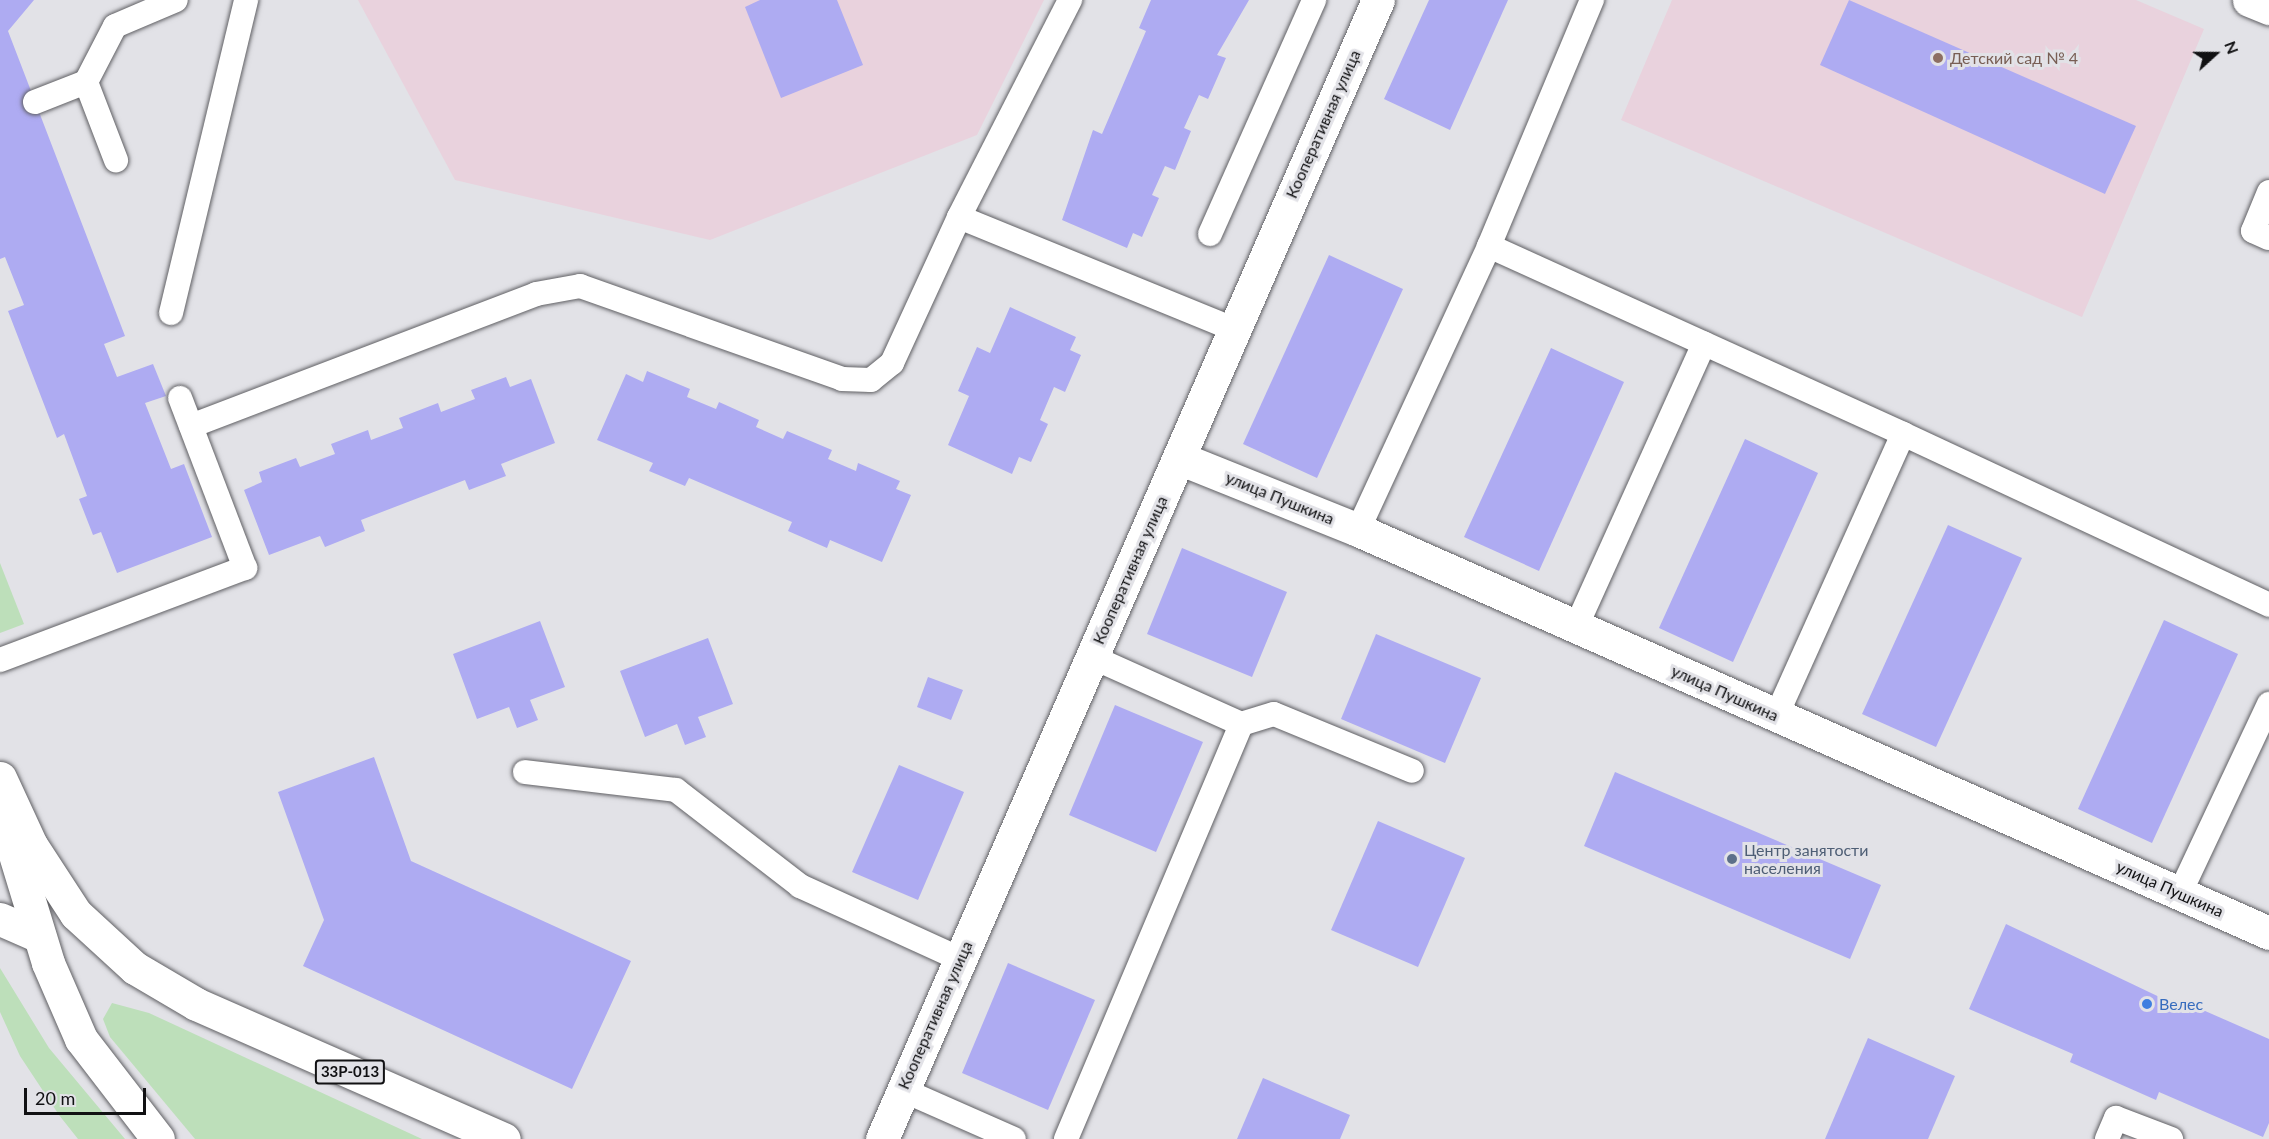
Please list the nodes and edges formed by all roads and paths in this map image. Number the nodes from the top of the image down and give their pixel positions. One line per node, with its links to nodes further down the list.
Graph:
1 (176, 0): 9 (lane)
2 (246, 0): 17 (lane)
3 (1070, 0): 13 (lane)
4 (1314, 0): 14 (lane)
5 (1378, 0): 18 (street, Кооперативная улица)
6 (1592, 0): 16 (lane)
7 (2249, 0): 8 (street)
8 (2269, 8)
9 (86, 82): 10 (lane); 11 (lane)
10 (35, 102)
11 (116, 160)
12 (2269, 192): 15 (lane)
13 (959, 217): 18 (lane); 21 (lane)
14 (1210, 234)
15 (2269, 238)
16 (1489, 246): 19 (lane); 24 (lane)
17 (171, 313)
18 (1233, 329): 23 (street, Кооперативная улица)
19 (1704, 344): 22 (lane); 26 (lane)
20 (180, 398): 21 (lane)
21 (191, 426): 28 (lane)
22 (1903, 434): 25 (lane); 30 (lane)
23 (1179, 458): 24 (street, улица Пушкина); 27 (street, Кооперативная улица)
24 (1358, 530): 26 (street, улица Пушкина)
25 (2269, 605)
26 (1576, 627): 30 (street, улица Пушкина)
27 (1092, 657): 31 (lane); 40 (street, Кооперативная улица)
28 (0, 660)
29 (2269, 704): 36 (lane)
30 (1777, 715): 36 (street, улица Пушкина)
31 (1241, 724): 32 (lane); 46 (lane)
32 (1412, 771)
33 (525, 772): 40 (lane)
34 (0, 778): 43 (street, 33Р-013)
35 (0, 802): 39 (street)
36 (2180, 893): 38 (street, улица Пушкина)
37 (0, 919): 39 (street)
38 (2269, 933)
39 (39, 936): 42 (street)
40 (960, 959): 41 (street, Кооперативная улица)
41 (903, 1090): 44 (street, Кооперативная улица); 45 (lane)
42 (158, 1139)
43 (504, 1139)
44 (882, 1139)
45 (1014, 1139)
46 (1066, 1139)
47 (2107, 1139): 48 (lane)
48 (2171, 1139)

